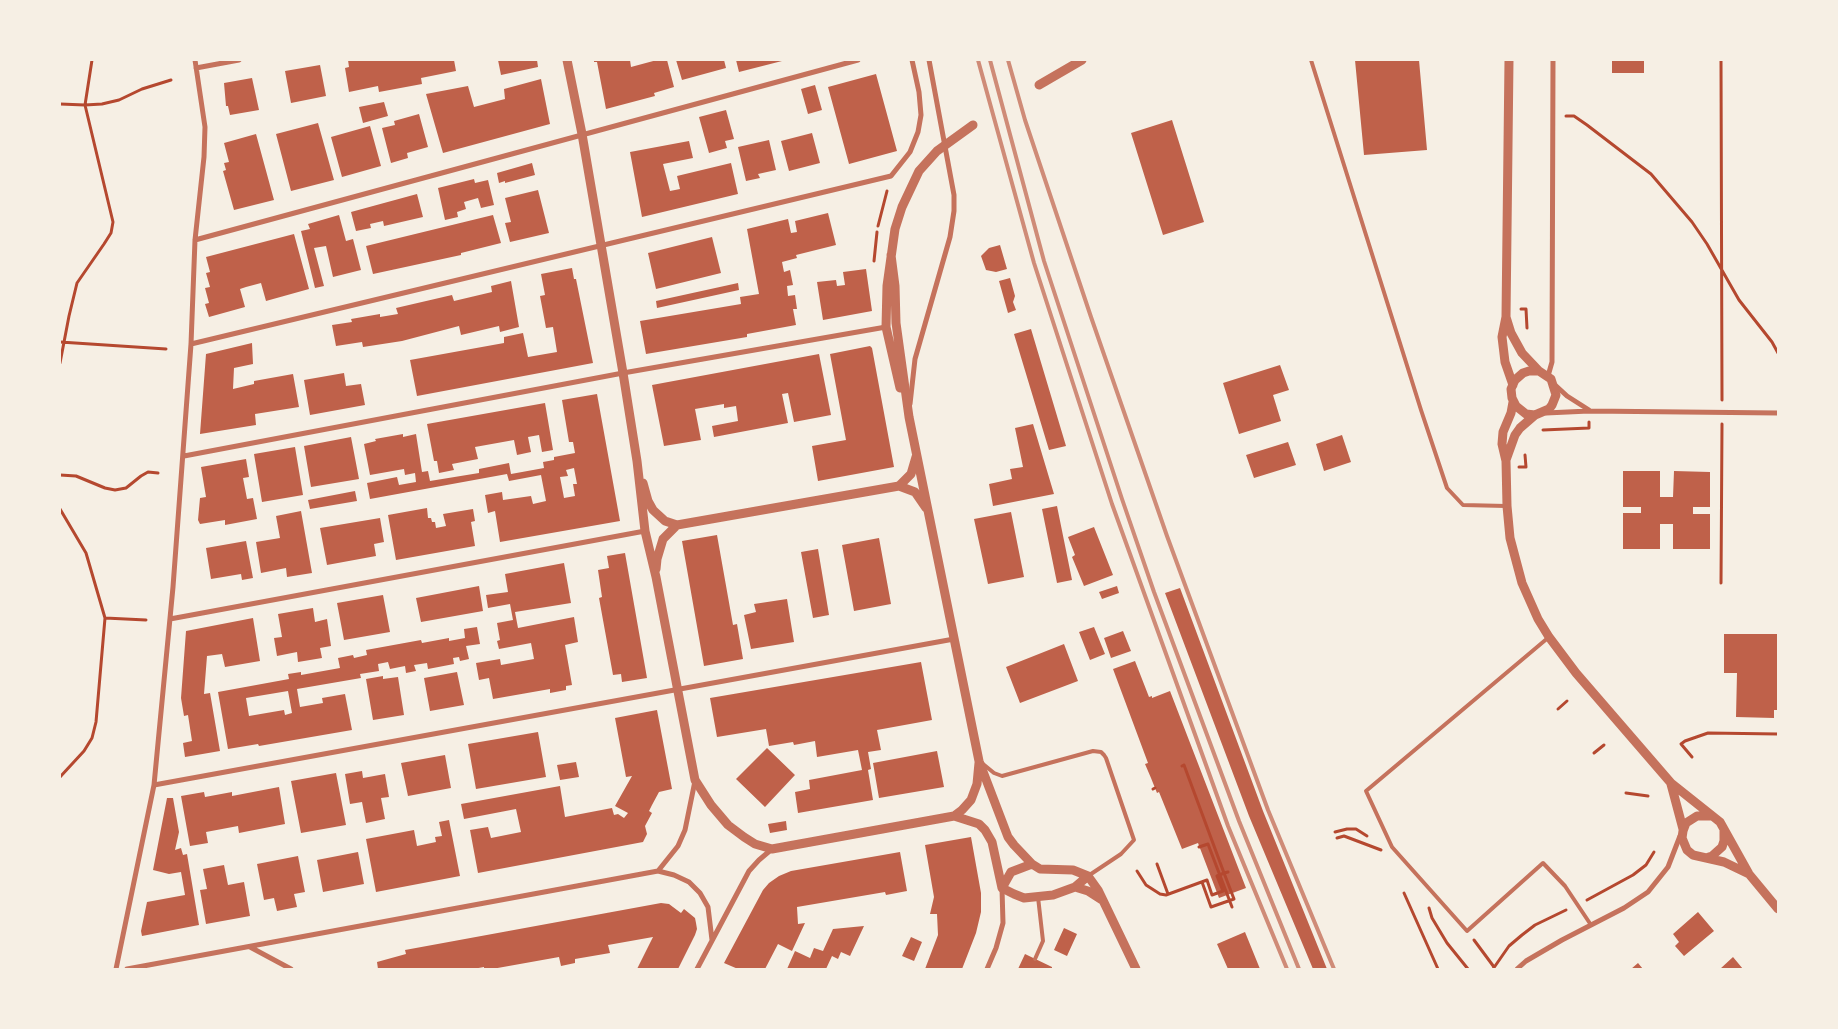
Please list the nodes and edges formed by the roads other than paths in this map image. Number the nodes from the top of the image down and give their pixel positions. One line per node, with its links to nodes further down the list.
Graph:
1 (195, 60): 11 (street)
2 (240, 60): 11 (street)
3 (567, 60): 14 (street)
4 (858, 60): 14 (street)
5 (912, 60): 16 (street)
6 (929, 60): 29 (street)
7 (1082, 60): 12 (street)
8 (1311, 60): 35 (lane)
9 (1509, 60): 18 (street)
10 (1553, 60): 21 (street)
11 (196, 68): 15 (street)
12 (1039, 85)
13 (973, 125): 17 (street)
14 (582, 134): 15 (street); 16 (street)
15 (196, 240): 20 (street)
16 (601, 245): 20 (street); 22 (street)
17 (891, 255): 19 (street); 29 (street)
18 (1506, 317): 21 (street); 24 (street)
19 (886, 327): 22 (street); 29 (street)
20 (191, 344): 30 (street)
21 (1543, 373): 23 (street); 24 (street)
22 (623, 374): 30 (street); 32 (street)
23 (1554, 384): 26 (street); 28 (street)
24 (1513, 385): 25 (street)
25 (1513, 402): 28 (street); 33 (street)
26 (1589, 411): 27 (street); 28 (street)
27 (1778, 413)
28 (1540, 414): 33 (street)
29 (909, 417): 31 (street)
30 (184, 456): 40 (street)
31 (917, 456): 34 (street); 36 (street)
32 (638, 461): 37 (street); 38 (street)
33 (1506, 461): 35 (street)
34 (899, 486): 36 (street); 37 (street)
35 (1507, 506): 41 (street)
36 (930, 517): 42 (street)
37 (677, 525): 39 (street)
38 (645, 531): 39 (street); 40 (street)
39 (656, 577): 43 (street)
40 (170, 619): 47 (street)
41 (1549, 637): 46 (street); 63 (lane)
42 (954, 639): 43 (street); 44 (street)
43 (677, 690): 45 (street); 47 (street)
44 (979, 761): 48 (street); 54 (street); 57 (lane)
45 (695, 780): 52 (street); 55 (street)
46 (1671, 783): 49 (street); 51 (street)
47 (154, 785): 67 (street)
48 (954, 816): 52 (street); 59 (street)
49 (1710, 816): 50 (street); 51 (street)
50 (1723, 828): 53 (street); 56 (street)
51 (1683, 830): 53 (street); 63 (street)
52 (772, 850): 64 (street)
53 (1706, 858): 56 (street)
54 (1032, 864): 57 (street); 59 (street)
55 (658, 871): 64 (street); 65 (street)
56 (1749, 874): 62 (street)
57 (1088, 876): 58 (street); 61 (street)
58 (1075, 887): 60 (street); 61 (street)
59 (1002, 888): 60 (street); 71 (street)
60 (1038, 897): 66 (lane)
61 (1102, 900): 72 (street)
62 (1778, 909)
63 (1592, 926): 73 (street)
64 (712, 940): 70 (street)
65 (250, 947): 68 (street); 69 (street)
66 (1035, 959)
67 (116, 969)
68 (126, 969)
69 (291, 969)
70 (697, 969)
71 (986, 969)
72 (1136, 969)
73 (1517, 969)

